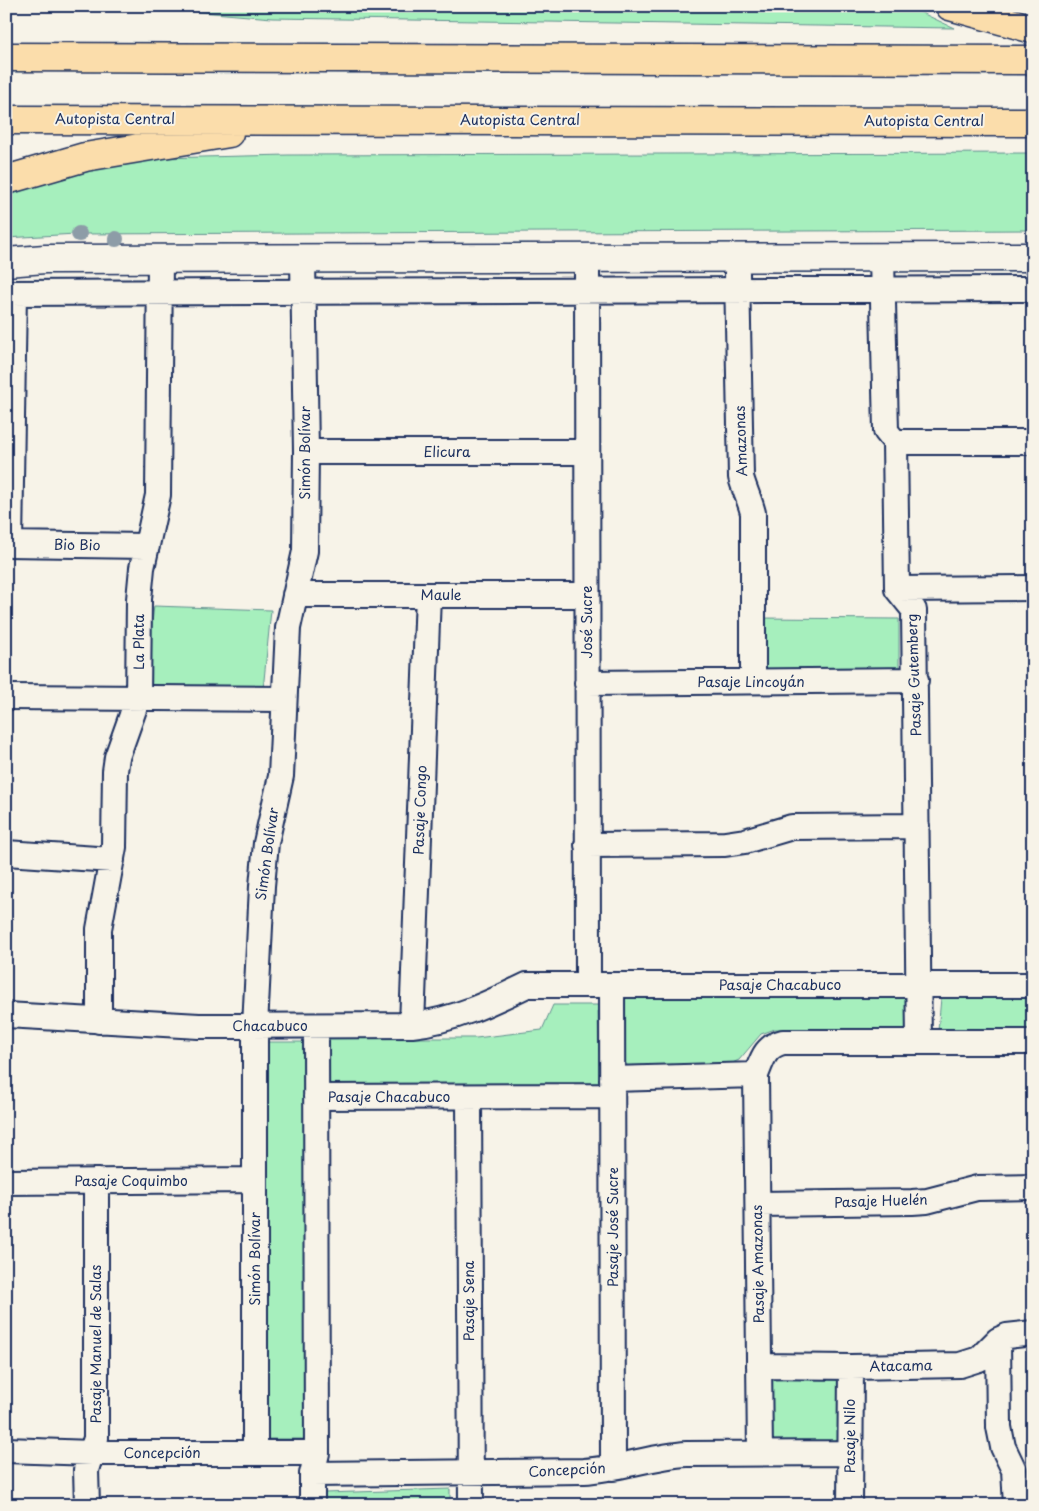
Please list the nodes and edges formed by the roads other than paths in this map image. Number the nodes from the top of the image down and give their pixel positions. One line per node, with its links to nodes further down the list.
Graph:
1 (950, 6): 2 (highway)
2 (1033, 29)
3 (6, 57): 4 (highway)
4 (1033, 60)
5 (337, 119): 6 (highway, Autopista Central); 7 (highway, Autopista Central); 8 (highway)
6 (6, 120)
7 (1033, 122)
8 (6, 180)
9 (1033, 257): 12 (street)
10 (587, 258): 11 (street); 14 (street); 21 (street, José Sucre)
11 (736, 258): 12 (street); 17 (street, Amazonas)
12 (882, 258): 18 (street)
13 (160, 259): 14 (street); 15 (street); 20 (street, La Plata)
14 (303, 259): 19 (street, Simón Bolívar)
15 (6, 262)
16 (1033, 289): 18 (street)
17 (738, 290): 18 (street); 21 (street); 35 (street, Amazonas)
18 (883, 290): 23 (street)
19 (303, 291): 20 (street); 21 (street); 25 (street, Simón Bolívar)
20 (160, 292): 22 (street); 28 (street, La Plata)
21 (587, 292): 26 (street, José Sucre)
22 (10, 293): 27 (street)
23 (896, 442): 24 (street); 30 (street)
24 (1033, 442)
25 (306, 452): 26 (street, Elicura); 31 (street, Simón Bolívar)
26 (587, 452): 33 (street, José Sucre)
27 (8, 544): 28 (street, Bio Bio)
28 (147, 546): 38 (street, La Plata)
29 (1033, 588): 30 (street)
30 (897, 589): 34 (street, Pasaje Gutemberg)
31 (295, 595): 32 (street, Maule); 39 (street, Simón Bolívar)
32 (428, 595): 33 (street, Maule); 51 (street, Pasaje Congo)
33 (587, 595): 36 (street, José Sucre)
34 (916, 680): 35 (street, Pasaje Lincoyán); 40 (street, Pasaje Gutemberg)
35 (753, 682): 36 (street, Pasaje Lincoyán)
36 (587, 683): 41 (street, José Sucre)
37 (6, 697): 38 (street)
38 (138, 698): 39 (street); 43 (street, La Plata)
39 (284, 699): 53 (street, Simón Bolívar)
40 (917, 826): 41 (street); 47 (street, Pasaje Gutemberg)
41 (587, 845): 45 (street, José Sucre)
42 (6, 853): 43 (street)
43 (112, 860): 50 (street, La Plata)
44 (527, 985): 45 (street, Pasaje Chacabuco); 51 (street, Chacabuco)
45 (588, 985): 46 (street, Pasaje Chacabuco)
46 (612, 985): 47 (street, Pasaje Chacabuco); 57 (street, Pasaje José Sucre)
47 (918, 985): 48 (street, Pasaje Chacabuco); 54 (street, Pasaje Gutemberg)
48 (1033, 985)
49 (6, 1015): 50 (street, Chacabuco)
50 (99, 1021): 53 (street, Chacabuco)
51 (412, 1025): 52 (street, Chacabuco)
52 (316, 1026): 53 (street, Chacabuco); 59 (street)
53 (255, 1027): 60 (street, Simón Bolívar)
54 (919, 1042): 55 (street); 56 (street)
55 (1033, 1042)
56 (756, 1075): 57 (street, Pasaje Chacabuco); 64 (street, Pasaje Amazonas)
57 (612, 1088): 58 (street, Pasaje Chacabuco); 75 (street, Pasaje José Sucre)
58 (468, 1097): 59 (street, Pasaje Chacabuco); 76 (street, Pasaje Sena)
59 (316, 1098): 74 (street)
60 (255, 1180): 61 (street, Pasaje Coquimbo); 70 (street, Simón Bolívar)
61 (96, 1181): 62 (street, Pasaje Coquimbo); 71 (street, Pasaje Manuel de Salas)
62 (6, 1182)
63 (1033, 1187): 64 (street, Pasaje Huelén)
64 (758, 1204): 67 (street, Pasaje Amazonas)
65 (1033, 1333): 66 (street)
66 (998, 1340): 68 (street, Atacama); 81 (street)
67 (759, 1366): 68 (street, Atacama); 72 (street, Pasaje Amazonas)
68 (850, 1367): 73 (street, Pasaje Nilo)
69 (6, 1450): 71 (street, Concepción)
70 (255, 1452): 71 (street, Concepción); 74 (street, Concepción)
71 (92, 1453): 77 (street, Pasaje Manuel de Salas)
72 (760, 1453): 73 (street, Concepción); 75 (street, Concepción)
73 (850, 1453): 80 (street, Pasaje Nilo)
74 (315, 1464): 76 (street, Concepción); 78 (street)
75 (614, 1468): 76 (street, Concepción)
76 (470, 1473): 79 (street, Pasaje Sena)
77 (87, 1505)
78 (312, 1505)
79 (472, 1505)
80 (850, 1505)
81 (1016, 1505)

